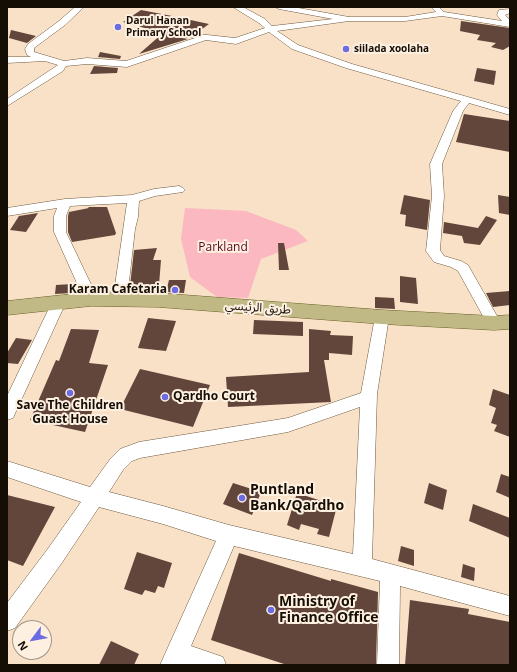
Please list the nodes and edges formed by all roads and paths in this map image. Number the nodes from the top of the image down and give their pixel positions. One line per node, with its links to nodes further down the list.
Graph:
1 (237, 7): 9 (street)
2 (278, 7): 7 (street)
3 (435, 7): 6 (street)
4 (75, 8): 12 (street)
5 (510, 11): 8 (street)
6 (442, 14): 7 (street); 8 (street)
7 (349, 19): 9 (street)
8 (510, 25)
9 (270, 29): 11 (street); 15 (street)
10 (180, 34): 11 (street)
11 (207, 37): 14 (street)
12 (49, 59): 13 (street); 14 (street)
13 (7, 60)
14 (63, 64): 16 (street)
15 (466, 99): 17 (street); 27 (street)
16 (7, 104)
17 (510, 112)
18 (179, 190): 19 (street)
19 (133, 199): 20 (street); 23 (street)
20 (65, 203): 21 (street); 22 (street)
21 (7, 212)
22 (92, 298): 23 (main road, طريق الرئيسي); 24 (main road, طريق الرئيسي)
23 (120, 299): 26 (main road, طريق الرئيسي)
24 (59, 302): 25 (main road, طريق الرئيسي); 29 (street)
25 (7, 308)
26 (382, 317): 27 (main road, طريق الرئيسي); 28 (street)
27 (502, 322)
28 (369, 394): 31 (street); 33 (street)
29 (7, 413)
30 (7, 469): 31 (street)
31 (93, 497): 32 (street); 36 (street)
32 (229, 535): 33 (street); 37 (street)
33 (362, 566): 34 (street)
34 (390, 574): 35 (street); 39 (street)
35 (510, 606)
36 (7, 620)
37 (174, 658): 38 (street)
38 (215, 665)
39 (388, 665)

